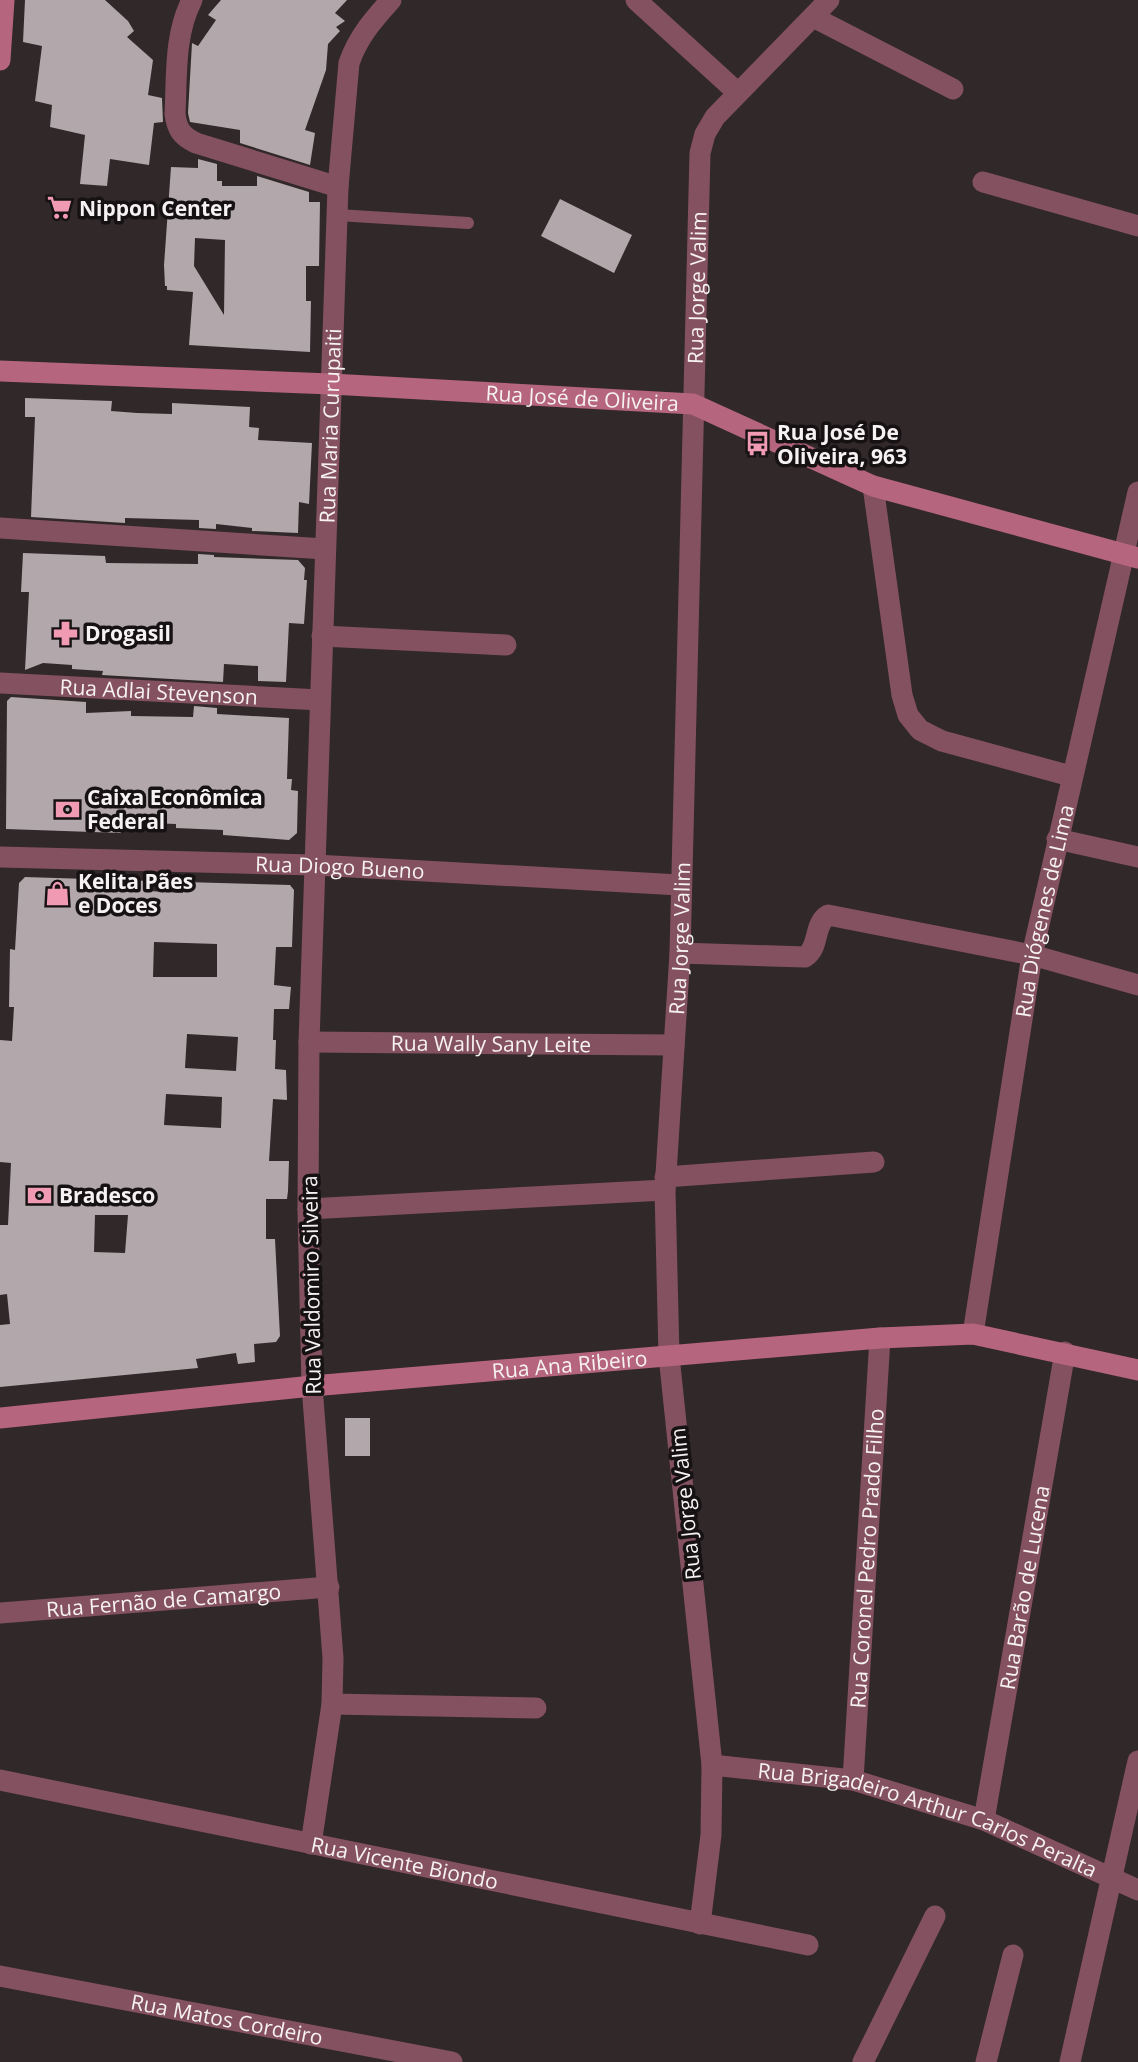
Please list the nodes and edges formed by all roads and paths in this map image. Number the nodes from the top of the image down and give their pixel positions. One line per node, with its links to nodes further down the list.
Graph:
1 (4, 0): 7 (street)
2 (192, 0): 11 (street)
3 (391, 0): 11 (street, Rua Maria Curupaiti)
4 (636, 0): 9 (street)
5 (829, 0): 6 (street, Rua Jorge Valim)
6 (813, 17): 8 (street); 9 (street, Rua Jorge Valim)
7 (0, 60)
8 (953, 89)
9 (738, 93): 17 (street, Rua Jorge Valim)
10 (983, 182): 14 (street)
11 (338, 187): 12 (street, Rua Maria Curupaiti)
12 (337, 215): 13 (lane); 16 (street, Rua Maria Curupaiti)
13 (468, 223)
14 (1138, 226)
15 (0, 371): 16 (street, Rua José de Oliveira)
16 (331, 384): 17 (street, Rua José de Oliveira); 21 (street, Rua Maria Curupaiti)
17 (693, 404): 18 (street, Rua José de Oliveira); 32 (street, Rua Jorge Valim)
18 (873, 486): 22 (street, Rua José de Oliveira); 27 (street)
19 (1138, 492): 22 (street, Rua Diógenes de Lima)
20 (0, 528): 21 (street)
21 (325, 549): 23 (street, Rua Maria Curupaiti)
22 (1130, 556): 27 (street, Rua Diógenes de Lima)
23 (322, 636): 24 (street); 26 (street, Rua Maria Curupaiti)
24 (506, 645)
25 (0, 683): 26 (street, Rua Adlai Stevenson)
26 (320, 700): 31 (street, Rua Maria Curupaiti)
27 (1071, 776): 28 (street, Rua Diógenes de Lima)
28 (1057, 839): 30 (street); 34 (street, Rua Diógenes de Lima)
29 (0, 857): 31 (street, Rua Diogo Bueno)
30 (1138, 857)
31 (315, 865): 32 (street, Rua Diogo Bueno); 36 (street, Rua Valdomiro Silveira)
32 (680, 885): 33 (street, Rua Jorge Valim)
33 (680, 953): 34 (street); 37 (street, Rua Jorge Valim)
34 (1032, 955): 35 (street); 41 (street, Rua Diógenes de Lima)
35 (1138, 985)
36 (309, 1042): 37 (street, Rua Wally Sany Leite); 40 (street, Rua Valdomiro Silveira)
37 (674, 1045): 39 (street, Rua Jorge Valim)
38 (874, 1162): 39 (street)
39 (665, 1184): 40 (street); 44 (street, Rua Jorge Valim)
40 (308, 1209): 46 (street, Rua Valdomiro Silveira)
41 (973, 1334): 42 (street, Rua Ana Ribeiro); 43 (street, Rua Ana Ribeiro)
42 (880, 1338): 44 (street, Rua Ana Ribeiro); 55 (street, Rua Coronel Pedro Prado Filho)
43 (1065, 1352): 45 (street, Rua Ana Ribeiro); 56 (street, Rua Barão de Lucena)
44 (669, 1356): 46 (street, Rua Ana Ribeiro); 53 (street, Rua Jorge Valim)
45 (1138, 1370)
46 (312, 1386): 47 (street, Rua Ana Ribeiro); 48 (street, Rua Valdomiro Silveira)
47 (0, 1418)
48 (329, 1587): 49 (street, Rua Fernão de Camargo); 50 (street, Rua Valdomiro Silveira)
49 (0, 1613)
50 (332, 1704): 51 (street); 57 (street, Rua Valdomiro Silveira)
51 (537, 1708)
52 (1138, 1761): 58 (street)
53 (712, 1765): 55 (street, Rua Brigadeiro Arthur Carlos Peralta); 61 (street, Rua Jorge Valim)
54 (0, 1780): 57 (street, Rua Vicente Biondo)
55 (853, 1780): 56 (street, Rua Brigadeiro Arthur Carlos Peralta)
56 (984, 1820): 58 (street, Rua Brigadeiro Arthur Carlos Peralta)
57 (311, 1844): 61 (street, Rua Vicente Biondo)
58 (1111, 1879): 59 (street, Rua Brigadeiro Arthur Carlos Peralta); 68 (street)
59 (1138, 1889)
60 (935, 1916): 66 (street)
61 (700, 1924): 62 (street, Rua Vicente Biondo)
62 (808, 1945)
63 (1013, 1955): 67 (street)
64 (0, 1976): 65 (street, Rua Matos Cordeiro)
65 (452, 2062)
66 (863, 2062)
67 (986, 2062)
68 (1070, 2062)

